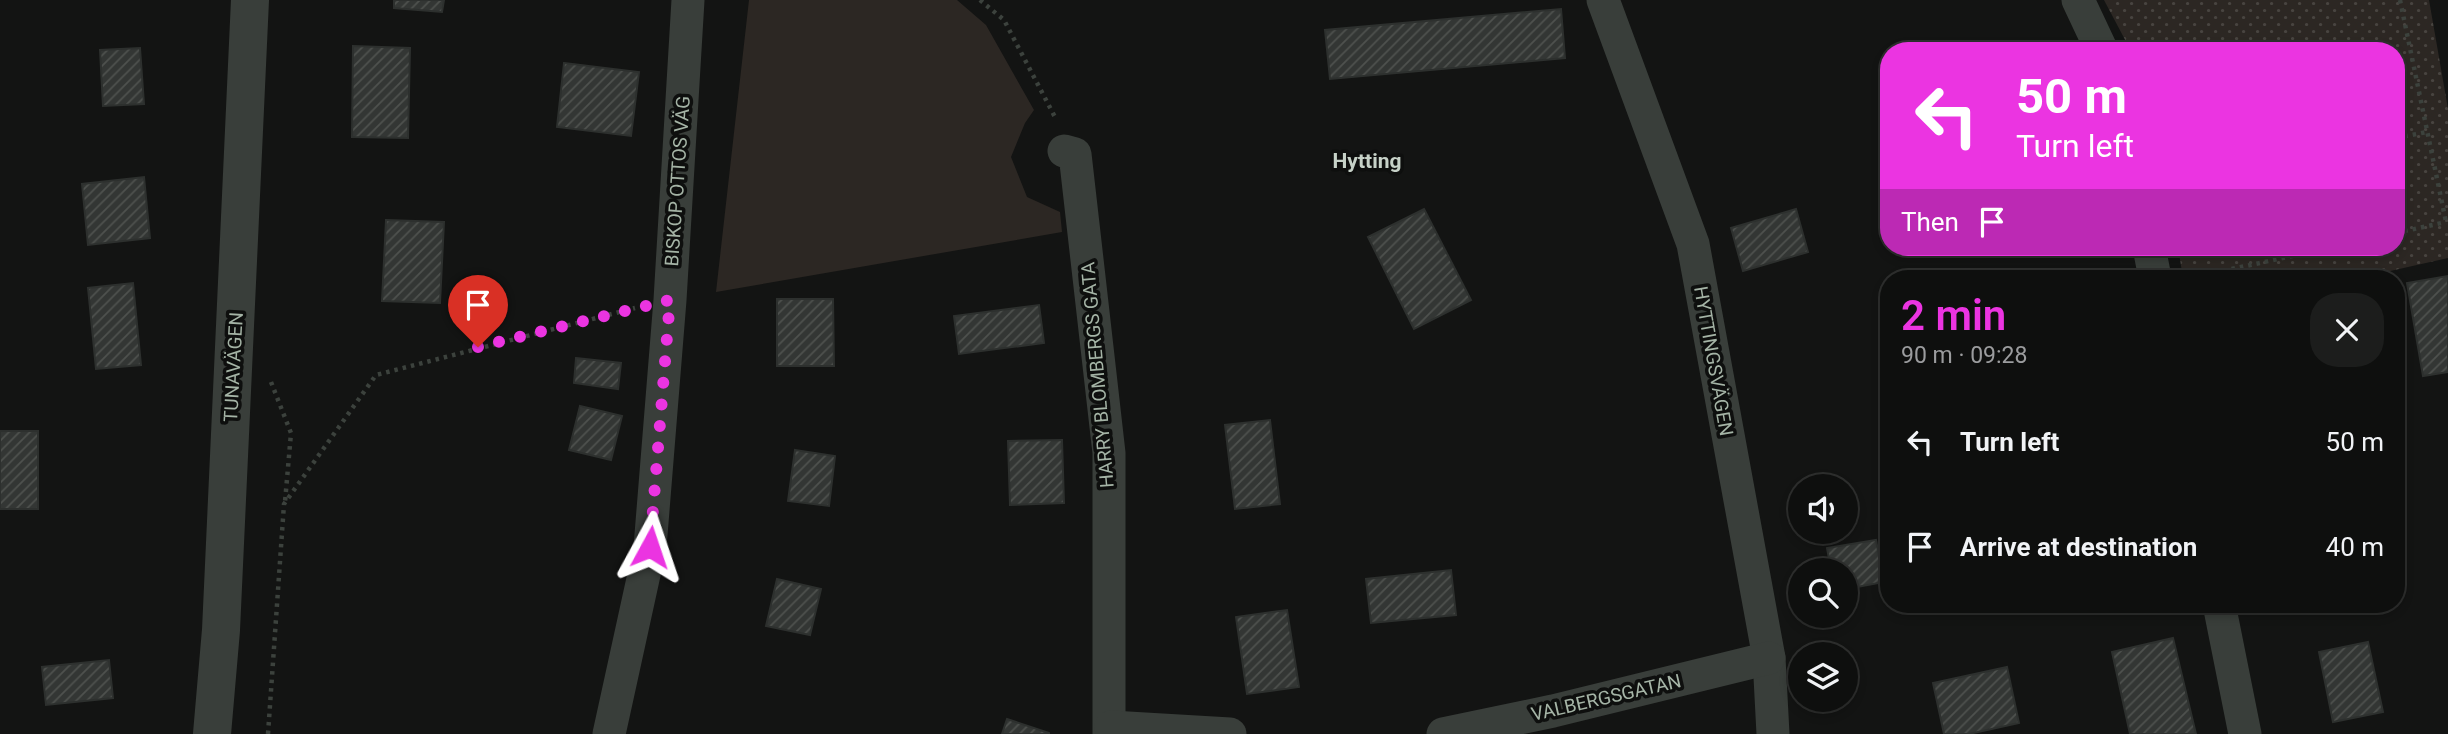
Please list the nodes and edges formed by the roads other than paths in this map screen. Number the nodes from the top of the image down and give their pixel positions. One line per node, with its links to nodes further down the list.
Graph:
1 (250, 0): 10 (street, TUNAVÄGEN)
2 (688, 0): 11 (street, BISKOP OTTOS VÄG)
3 (1603, 0): 8 (street, HYTTINGSVÄGEN)
4 (2078, 0): 5 (street)
5 (2098, 42)
6 (1070, 152): 9 (street, HARRY BLOMBERGS GATA)
7 (2221, 613): 15 (street)
8 (1769, 658): 13 (street, VALBERGSGATAN); 14 (street, HYTTINGSVÄGEN)
9 (1110, 730): 12 (street)
10 (212, 734)
11 (609, 734)
12 (1230, 734)
13 (1443, 734)
14 (1773, 734)
15 (2245, 734)

